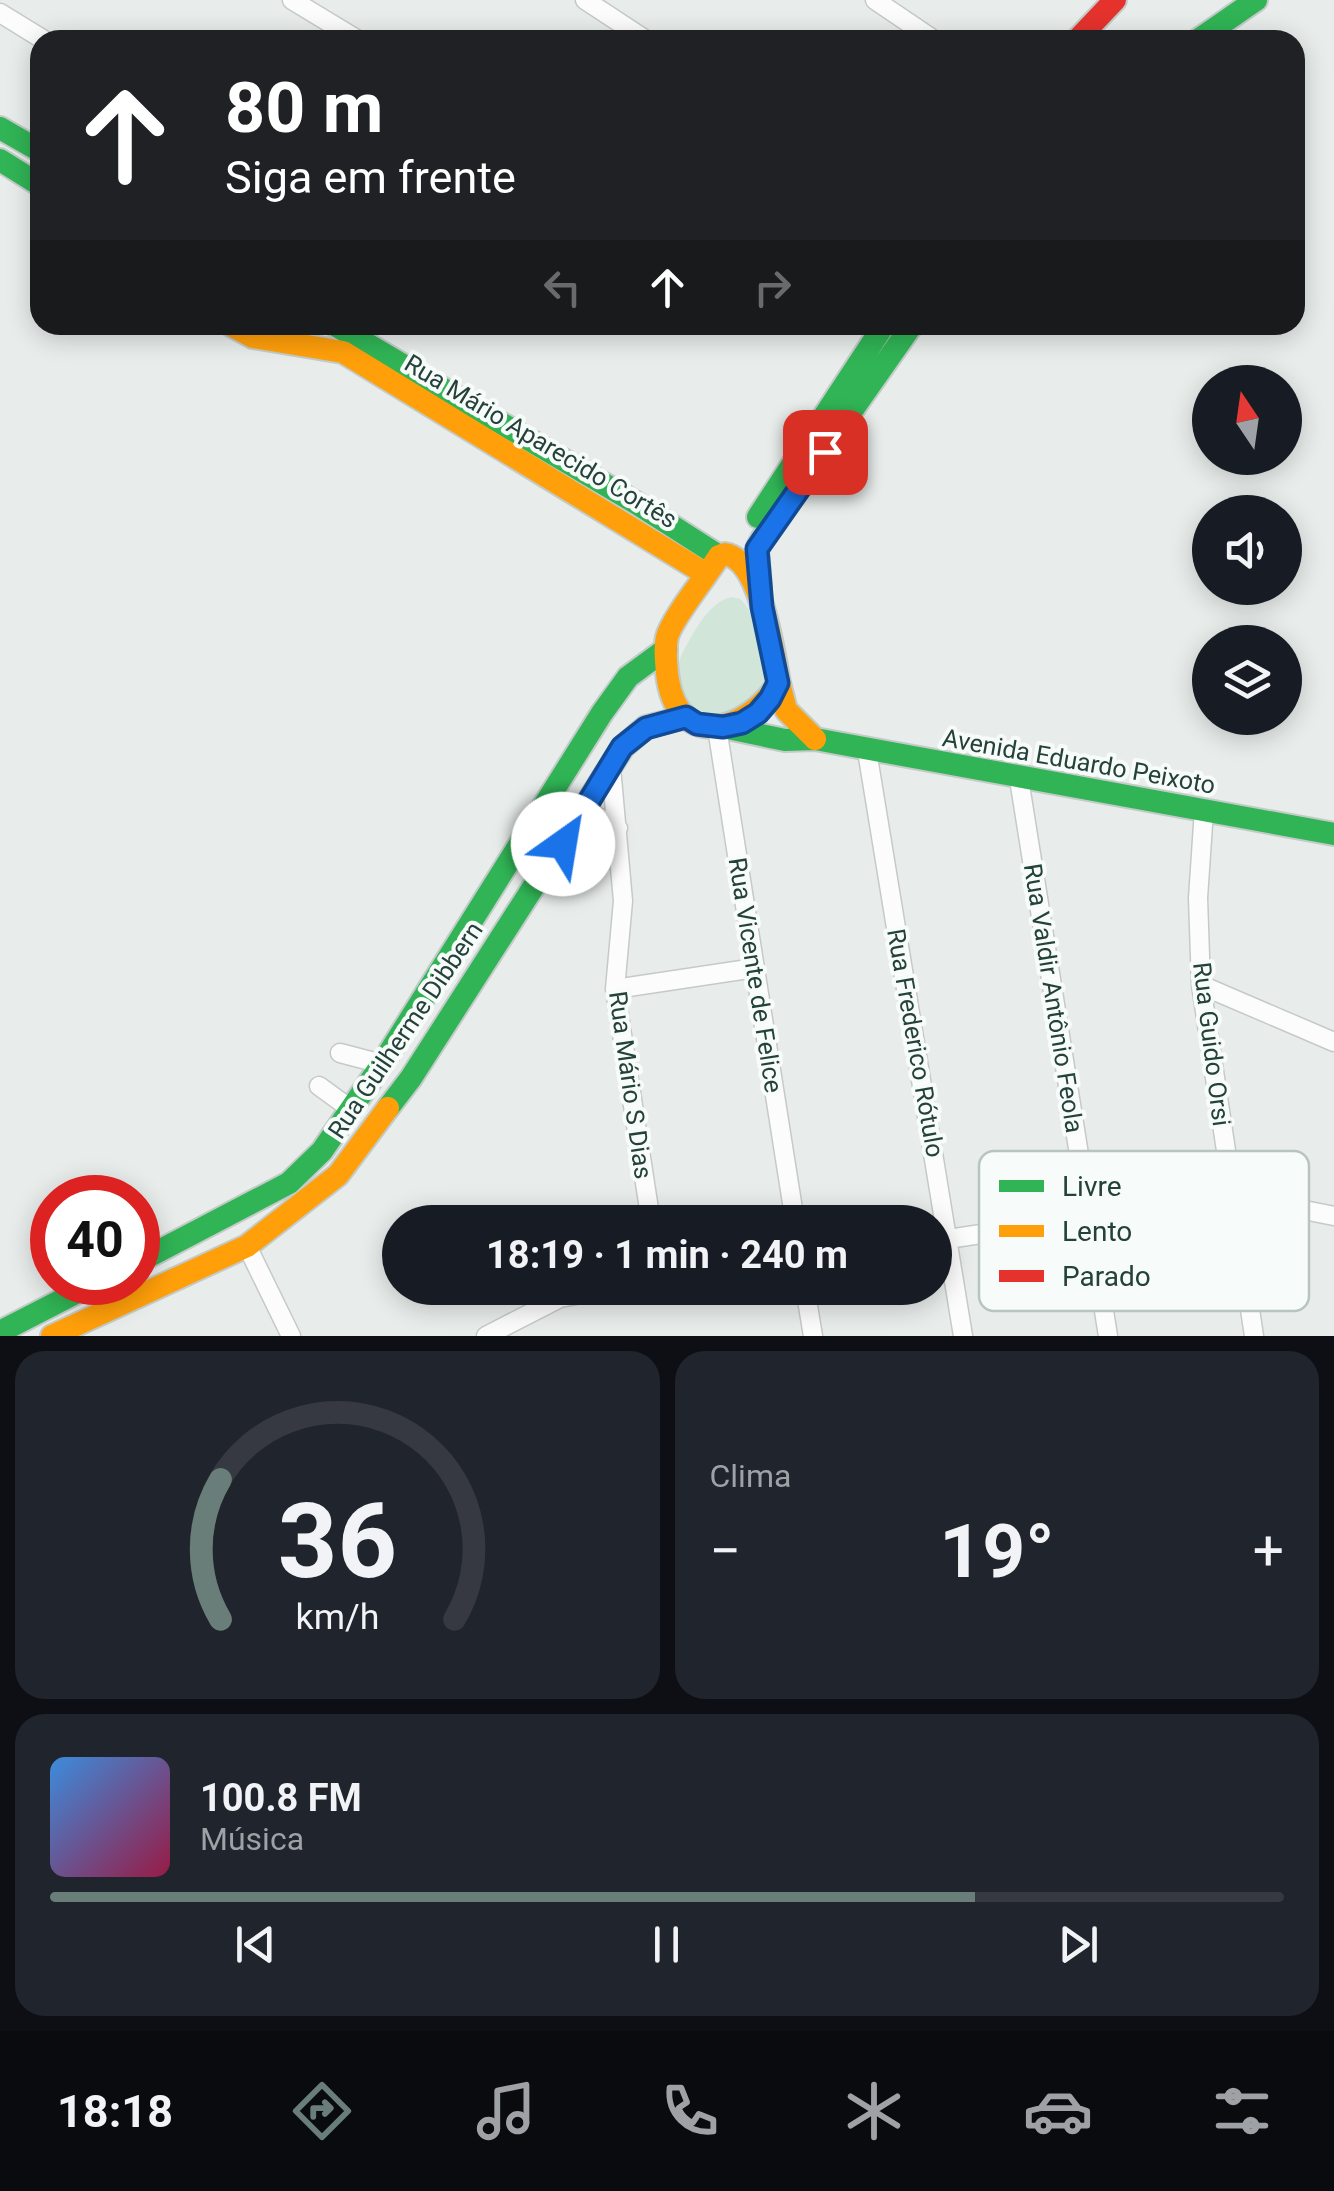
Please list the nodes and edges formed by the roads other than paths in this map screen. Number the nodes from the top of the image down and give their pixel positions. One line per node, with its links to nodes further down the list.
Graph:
1 (292, 0): 7 (street)
2 (585, 0): 8 (street)
3 (875, 0): 9 (street)
4 (1115, 0): 10 (street)
5 (1256, 0): 11 (street)
6 (0, 13): 12 (street)
7 (342, 30)
8 (631, 30)
9 (919, 30)
10 (1086, 30)
11 (1212, 30)
12 (30, 31)
13 (0, 128): 14 (street)
14 (30, 146)
15 (0, 160): 16 (street)
16 (30, 178)
17 (269, 335): 21 (street, Rua Mário Aparecido Cortês)
18 (352, 335): 21 (street, Rua Mário Aparecido Cortês)
19 (877, 335): 21 (street)
20 (905, 335): 22 (street)
21 (719, 562): 22 (street); 23 (street)
22 (762, 607): 24 (street)
23 (666, 649): 25 (street); 40 (street, Rua Guilherme Dibbern)
24 (778, 683): 26 (street); 27 (street)
25 (686, 717): 26 (street); 29 (street, Rua Guilherme Dibbern)
26 (720, 728): 27 (street, Avenida Eduardo Peixoto); 35 (street, Rua Vicente de Felice)
27 (816, 739): 28 (street, Avenida Eduardo Peixoto)
28 (867, 751): 30 (street, Avenida Eduardo Peixoto); 47 (street, Rua Frederico Rótulo)
29 (611, 767): 31 (street, Rua Guilherme Dibbern); 33 (street, Rua Mário S Dias)
30 (1019, 779): 32 (street, Avenida Eduardo Peixoto); 43 (street, Rua Valdir Antônio Feola)
31 (585, 810): 33 (street); 52 (street, Rua Guilherme Dibbern)
32 (1204, 810): 34 (street, Avenida Eduardo Peixoto); 36 (street, Rua Guido Orsi)
33 (618, 828): 37 (street, Rua Mário S Dias)
34 (1334, 834)
35 (754, 968): 37 (street); 46 (street, Rua Vicente de Felice)
36 (1201, 986): 38 (street); 44 (street, Rua Guido Orsi)
37 (614, 990): 45 (street, Rua Mário S Dias)
38 (1334, 1042)
39 (340, 1053): 40 (street)
40 (382, 1064): 42 (street, Rua Guilherme Dibbern)
41 (320, 1086): 42 (street)
42 (352, 1110): 53 (street, Rua Guilherme Dibbern)
43 (1079, 1151)
44 (1226, 1151)
45 (647, 1205)
46 (792, 1205)
47 (937, 1205)
48 (1309, 1211): 49 (street)
49 (1334, 1216)
50 (979, 1234): 51 (street)
51 (952, 1239)
52 (247, 1246): 61 (street, Rua Guilherme Dibbern); 62 (street)
53 (160, 1250)
54 (952, 1288): 65 (street, Rua Frederico Rótulo)
55 (52, 1305): 60 (street)
56 (537, 1305): 63 (street)
57 (808, 1305): 64 (street)
58 (1104, 1311): 66 (street, Rua Valdir Antônio Feola)
59 (1250, 1311): 67 (street, Rua Guido Orsi)
60 (0, 1332)
61 (52, 1336)
62 (291, 1336)
63 (486, 1336)
64 (813, 1336)
65 (962, 1336)
66 (1108, 1336)
67 (1254, 1336)

